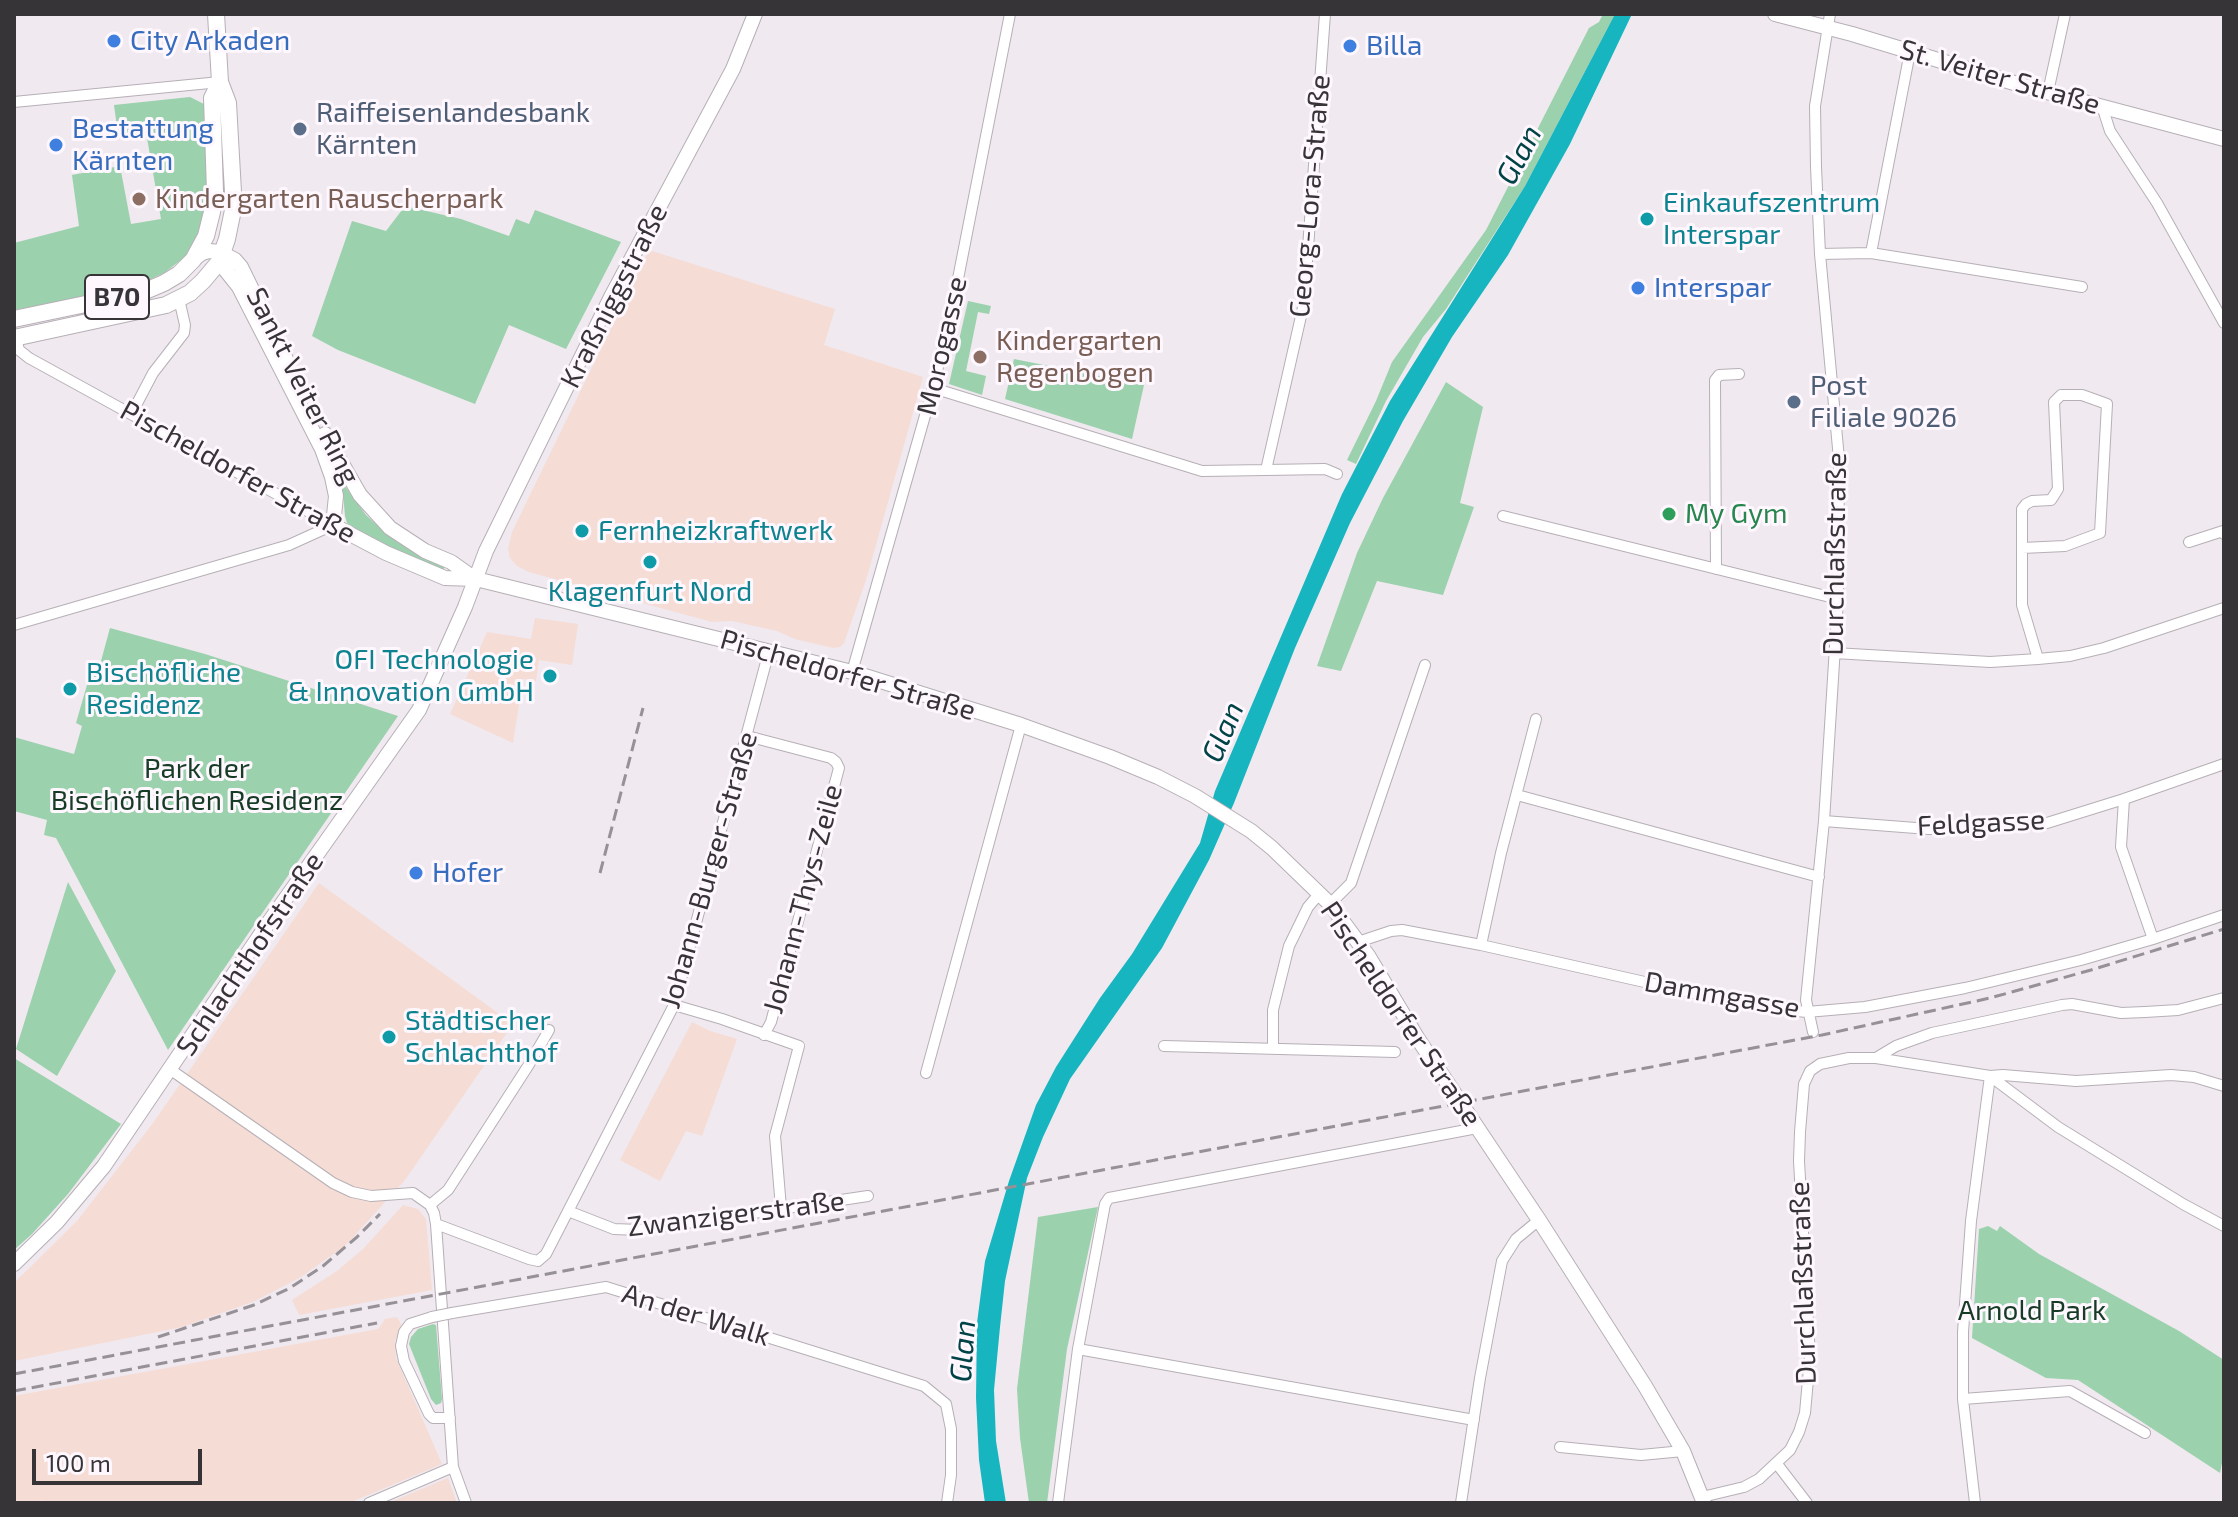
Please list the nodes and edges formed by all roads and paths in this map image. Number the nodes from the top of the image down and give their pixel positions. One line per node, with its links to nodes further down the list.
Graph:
1 (216, 14): 9 (main road, B70)
2 (755, 14): 35 (main road, Kraßniggstraße)
3 (1010, 14): 24 (street, Morogasse)
4 (1325, 14): 26 (street, Georg-Lora-Straße)
5 (1775, 14): 7 (main road, St. Veiter Straße)
6 (2065, 14): 10 (street)
7 (1828, 21): 8 (main road, St. Veiter Straße); 16 (street, Durchlaßstraße)
8 (1910, 52): 10 (main road, St. Veiter Straße); 14 (street)
9 (220, 82): 11 (street); 15 (main road, B70); 15 (main road, B70)
10 (2048, 92): 12 (main road, St. Veiter Straße)
11 (14, 102)
12 (2102, 106): 13 (main road, St. Veiter Straße); 21 (street)
13 (2224, 139)
14 (1871, 253): 16 (street); 17 (street)
15 (213, 254): 18 (main road, B70); 19 (main road, B70); 29 (main road, Sankt Veiter Ring); 33 (main road, Sankt Veiter Ring)
16 (1820, 254): 36 (street, Durchlaßstraße)
17 (2082, 287)
18 (179, 299): 22 (main road, B70); 25 (street)
19 (31, 316): 20 (main road, B70); 22 (main road)
20 (14, 319)
21 (2224, 323)
22 (15, 338): 25 (street, Pischeldorfer Straße)
23 (1739, 374): 34 (street)
24 (933, 388): 26 (street); 43 (street, Morogasse)
25 (132, 413): 29 (street, Pischeldorfer Straße)
26 (1266, 470): 27 (street)
27 (1337, 474)
28 (1503, 516): 34 (street)
29 (333, 525): 35 (main road, Pischeldorfer Straße); 38 (street)
30 (2224, 534): 31 (street)
31 (2189, 542)
32 (2022, 548): 32 (street); 41 (street)
33 (451, 562): 35 (main road, Pischeldorfer Straße)
34 (1716, 569): 36 (street)
35 (476, 579): 39 (main road, Pischeldorfer Straße); 67 (main road, Schlachthofstraße)
36 (1838, 599): 40 (street, Durchlaßstraße)
37 (2224, 608): 41 (street)
38 (14, 625)
39 (769, 651): 43 (main road, Pischeldorfer Straße); 46 (street, Johann-Burger-Straße)
40 (1834, 653): 41 (street); 50 (street, Durchlaßstraße)
41 (2038, 659)
42 (1425, 665): 52 (street)
43 (852, 672): 45 (main road, Pischeldorfer Straße)
44 (1536, 719): 48 (street)
45 (1021, 725): 52 (main road, Pischeldorfer Straße); 68 (street)
46 (747, 736): 58 (street, Johann-Burger-Straße); 62 (street, Johann-Thys-Zeile)
47 (2224, 764): 49 (street, Feldgasse)
48 (1517, 795): 51 (street); 56 (street)
49 (2124, 799): 50 (street, Feldgasse); 54 (street)
50 (1824, 821): 51 (street, Durchlaßstraße)
51 (1819, 877): 59 (street, Durchlaßstraße)
52 (1325, 898): 55 (main road, Pischeldorfer Straße); 64 (street)
53 (2224, 915): 54 (street, Dammgasse)
54 (2153, 939): 59 (street, Dammgasse)
55 (1358, 942): 56 (street, Dammgasse); 71 (main road, Pischeldorfer Straße)
56 (1481, 945): 59 (street, Dammgasse)
57 (2224, 998): 66 (street)
58 (674, 1005): 62 (street, Johann-Thys-Zeile); 75 (street, Johann-Burger-Straße)
59 (1807, 1012): 61 (street, Durchlaßstraße)
60 (549, 1030): 73 (street)
61 (1813, 1032)
62 (764, 1035): 74 (street)
63 (1164, 1046): 64 (street)
64 (1273, 1049): 65 (street)
65 (1395, 1052)
66 (1876, 1058): 69 (street); 87 (street, Durchlaßstraße)
67 (171, 1070): 73 (street); 79 (main road, Schlachthofstraße)
68 (926, 1073)
69 (1990, 1076): 70 (street); 78 (street); 81 (street)
70 (2224, 1086)
71 (1477, 1128): 76 (main road, Pischeldorfer Straße); 80 (street)
72 (868, 1196): 74 (street, Zwanzigerstraße)
73 (430, 1205): 77 (street)
74 (781, 1208): 75 (street, Zwanzigerstraße)
75 (568, 1211): 77 (street)
76 (1539, 1220): 83 (street); 86 (main road, Pischeldorfer Straße)
77 (436, 1224): 82 (street)
78 (2224, 1226)
79 (14, 1264)
80 (1078, 1349): 83 (street); 93 (street)
81 (1963, 1399): 84 (street); 96 (street)
82 (450, 1418): 88 (street); 92 (street, An der Walk, bridge)
83 (1474, 1420): 94 (street)
84 (2145, 1433)
85 (1560, 1447): 86 (street)
86 (1683, 1451): 89 (main road, Pischeldorfer Straße)
87 (1777, 1464): 89 (street, Durchlaßstraße); 95 (street)
88 (453, 1467): 90 (street); 91 (street)
89 (1703, 1500)
90 (369, 1503)
91 (466, 1503)
92 (947, 1503)
93 (1058, 1503)
94 (1461, 1503)
95 (1807, 1503)
96 (1975, 1503)

